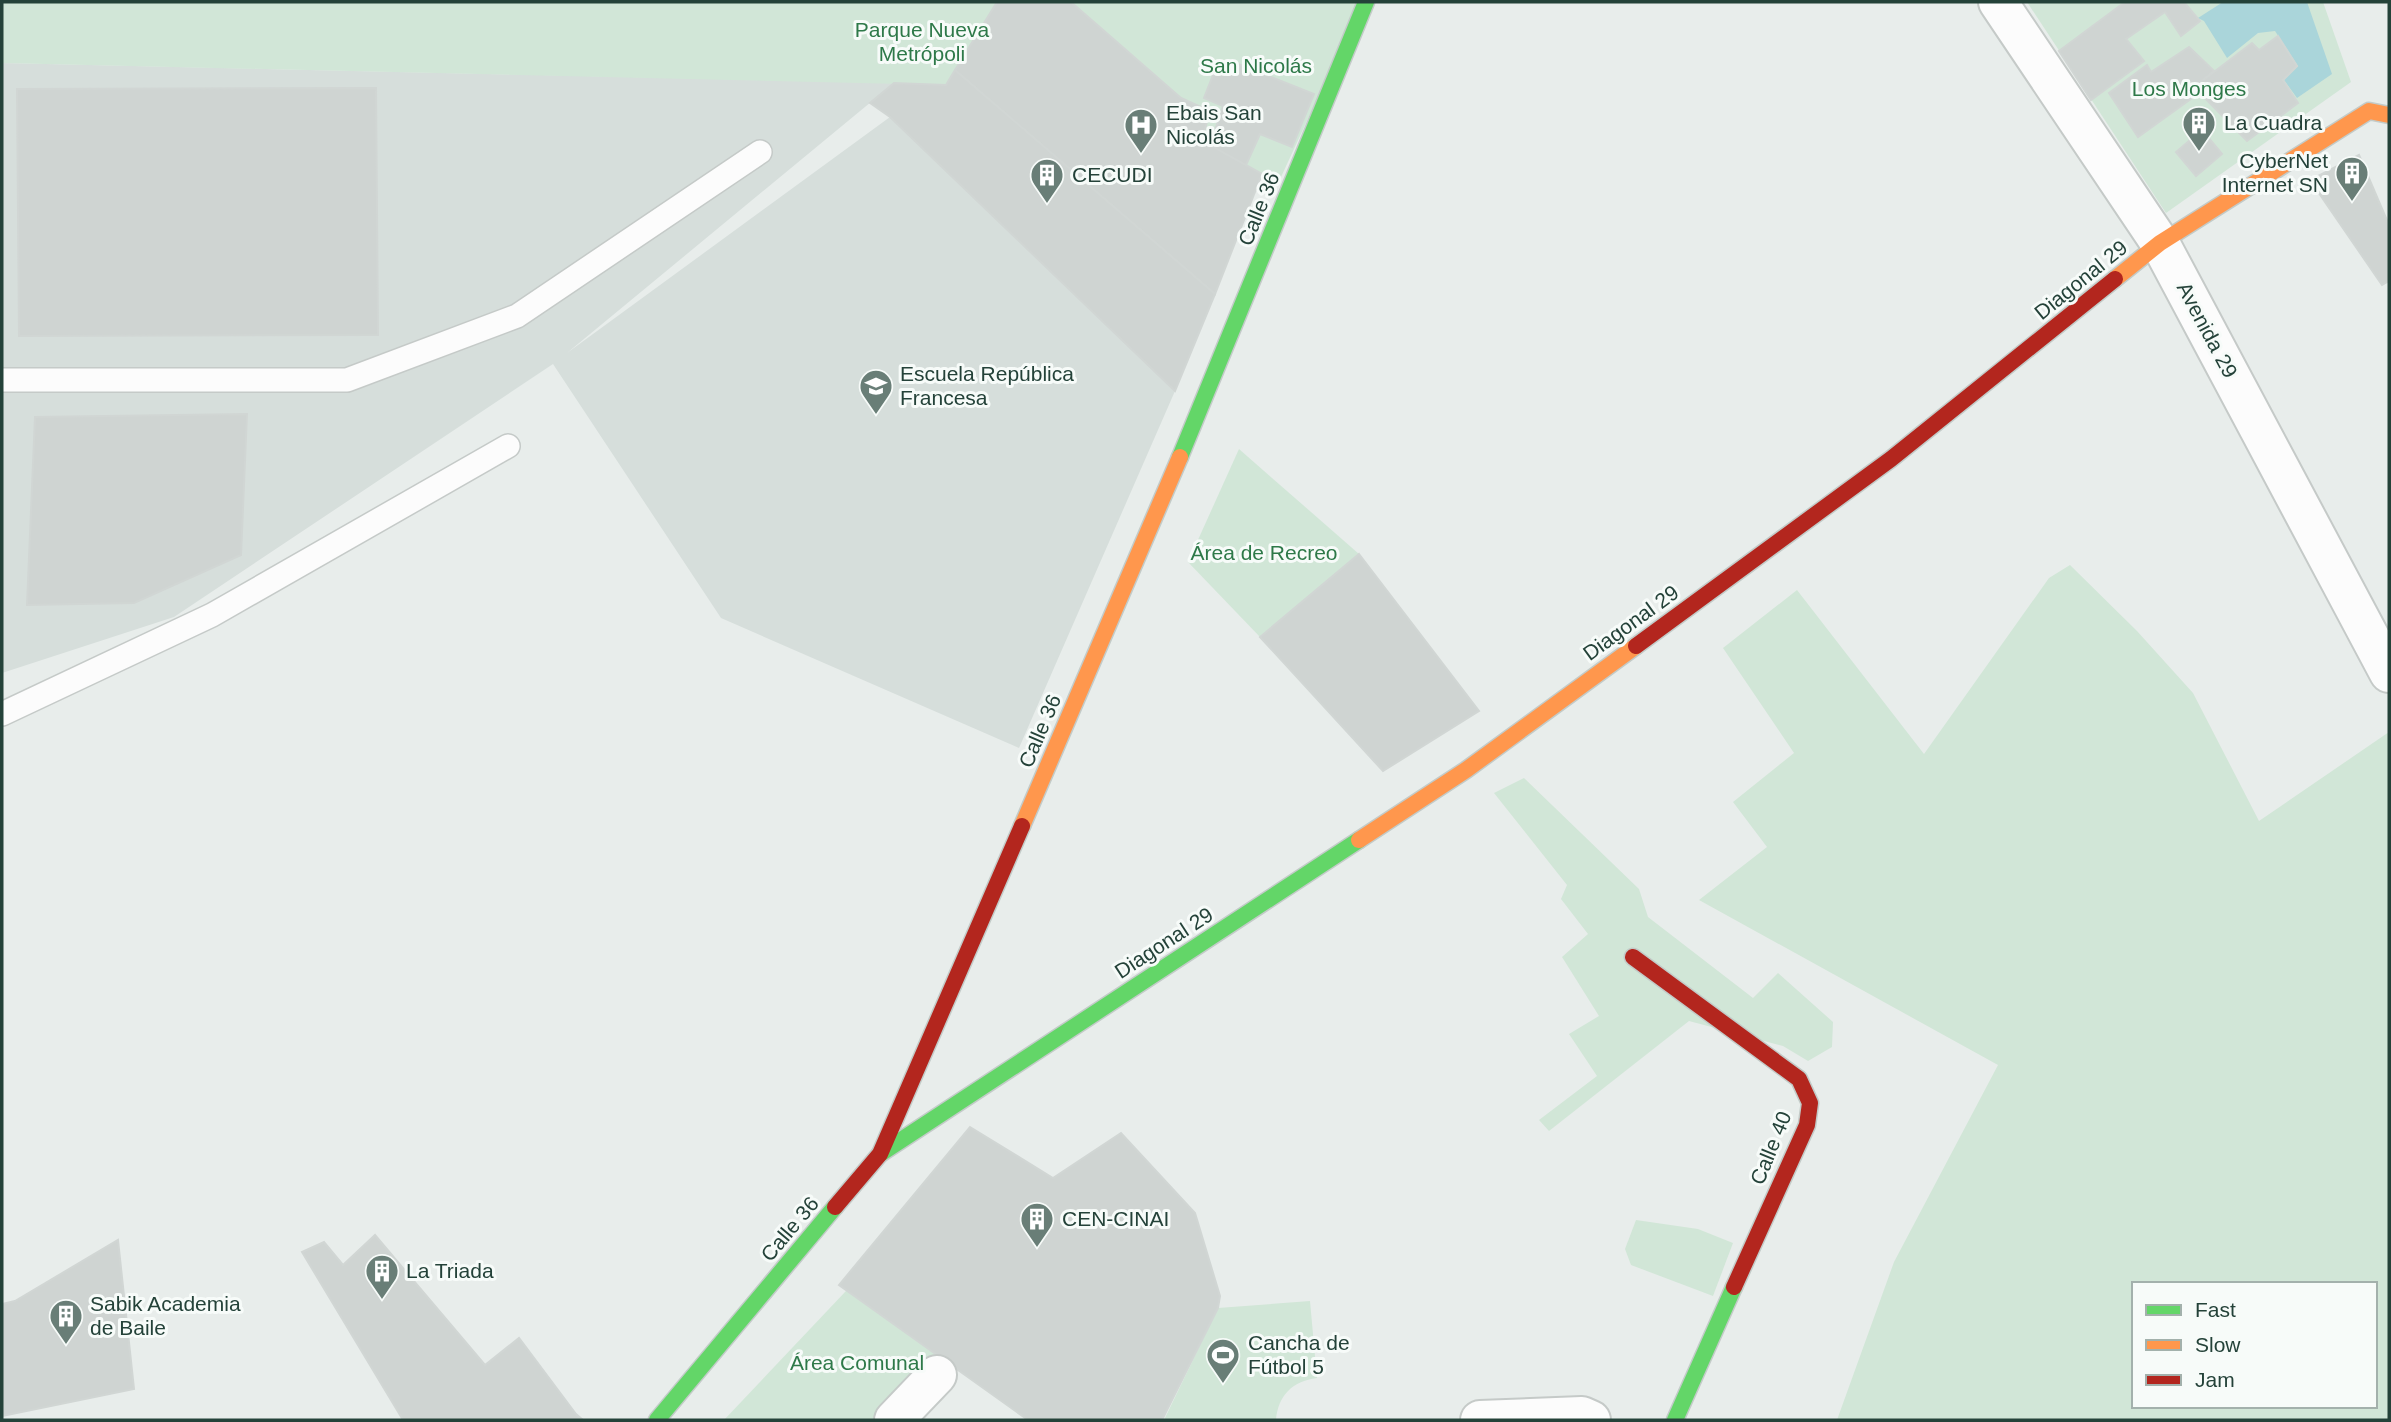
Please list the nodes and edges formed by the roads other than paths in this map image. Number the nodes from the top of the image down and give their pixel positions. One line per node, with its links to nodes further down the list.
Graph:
1 (1366, 2): 12 (street, Calle 36)
2 (1998, 2): 6 (street, Avenida 29)
3 (2389, 95): 4 (lane)
4 (2379, 113): 6 (street, Diagonal 29)
5 (760, 152): 7 (lane)
6 (2160, 243): 9 (street, Avenida 29); 12 (street, Diagonal 29)
7 (2, 380)
8 (508, 446): 10 (lane)
9 (2389, 673)
10 (2, 714)
11 (1633, 957): 18 (street, Calle 40)
12 (880, 1154): 14 (street, Calle 36)
13 (937, 1375): 15 (street)
14 (657, 1420)
15 (894, 1420)
16 (1480, 1420): 17 (street)
17 (1591, 1420)
18 (1675, 1420)

